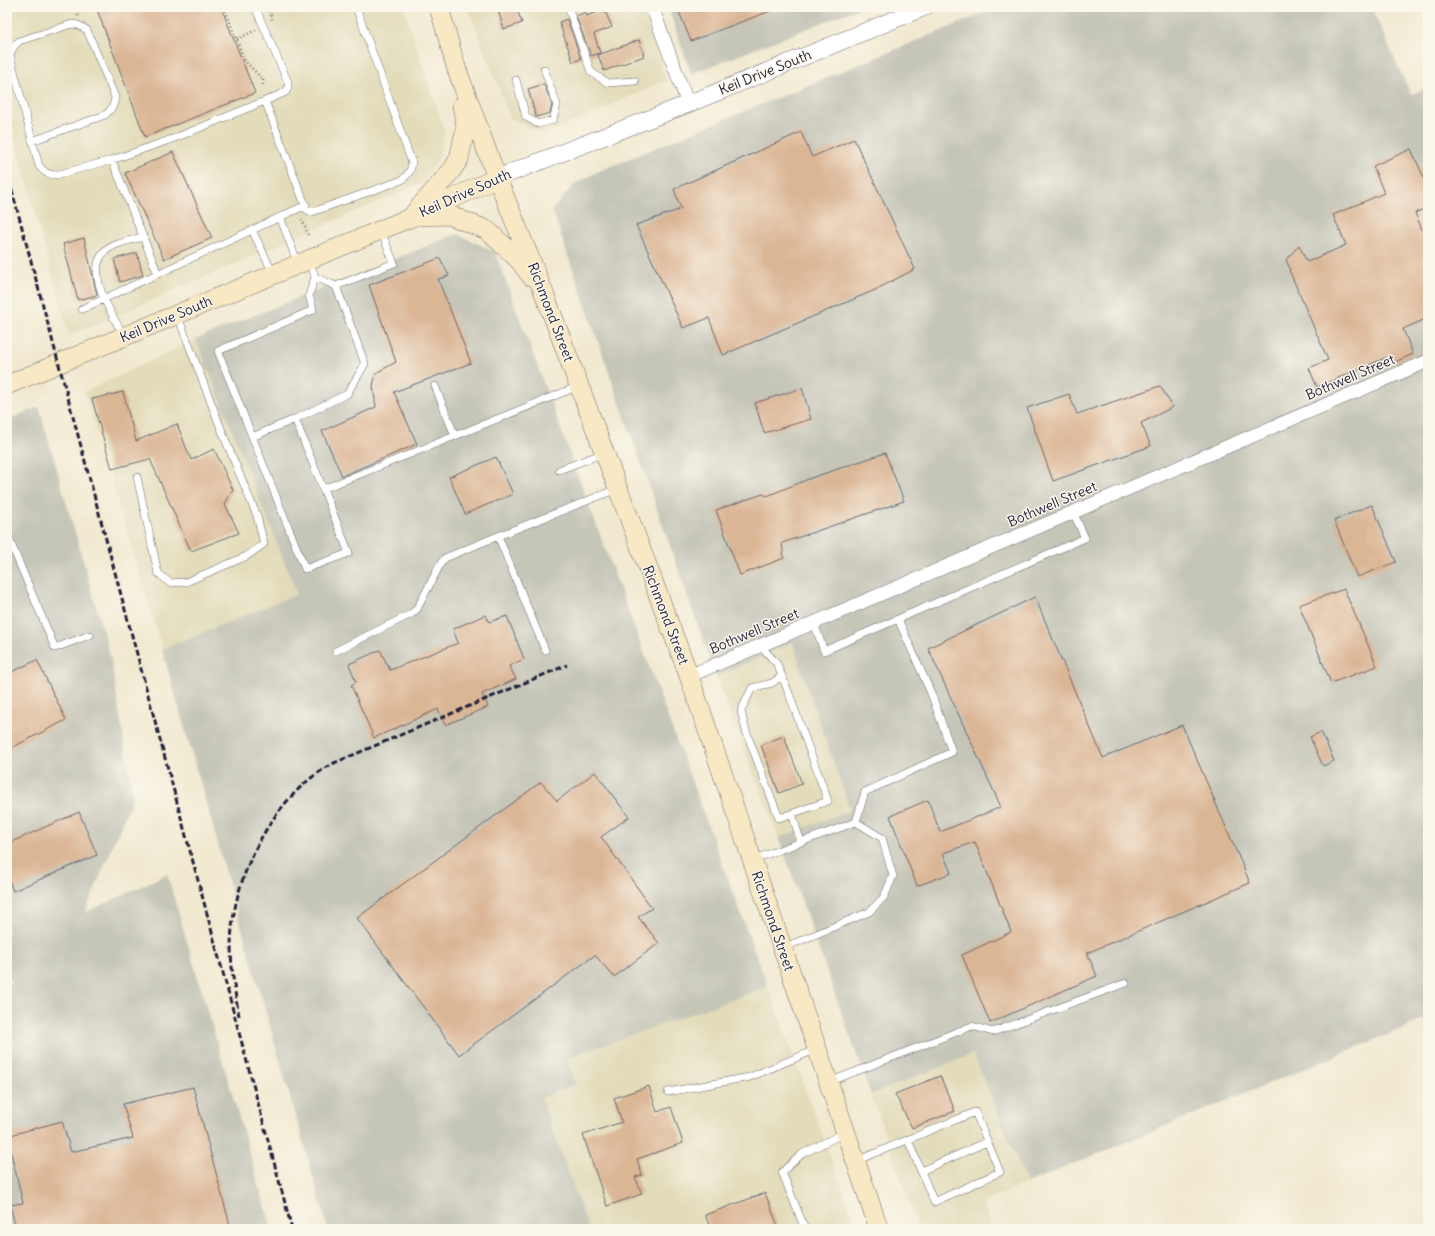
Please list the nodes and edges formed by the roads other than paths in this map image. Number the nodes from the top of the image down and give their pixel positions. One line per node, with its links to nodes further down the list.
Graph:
1 (255, 7): 11 (lane)
2 (356, 7): 16 (lane)
3 (438, 7): 7 (main road, Richmond Street)
4 (568, 7): 10 (lane)
5 (652, 7): 12 (street)
6 (925, 7): 12 (street, Keil Drive South)
7 (456, 67): 15 (main road, Richmond Street); 18 (main road)
8 (544, 69): 9 (lane)
9 (516, 80)
10 (635, 81)
11 (265, 101): 14 (lane); 16 (lane)
12 (688, 104): 15 (street, Keil Drive South)
13 (32, 141): 13 (lane); 14 (lane)
14 (112, 160): 21 (lane)
15 (497, 178): 18 (main road, Keil Drive South); 27 (main road, Richmond Street)
16 (306, 206): 17 (lane)
17 (280, 217): 19 (lane); 22 (lane)
18 (412, 217): 20 (main road, Keil Drive South); 27 (main road)
19 (252, 230): 23 (lane); 24 (lane)
20 (380, 230): 22 (main road, Keil Drive South); 26 (lane)
21 (144, 237): 23 (lane); 28 (lane)
22 (303, 262): 24 (main road, Keil Drive South); 25 (lane)
23 (158, 274): 28 (lane)
24 (273, 274): 30 (main road, Keil Drive South)
25 (315, 277): 26 (lane); 38 (lane)
26 (336, 286): 36 (lane)
27 (544, 293): 35 (main road, Richmond Street)
28 (103, 299): 29 (lane); 31 (lane)
29 (82, 309)
30 (177, 314): 31 (main road, Keil Drive South); 41 (lane)
31 (124, 336): 33 (main road, Keil Drive South)
32 (1428, 361): 44 (street, Bothwell Street)
33 (7, 385)
34 (435, 386): 37 (lane)
35 (579, 386): 37 (lane); 39 (main road, Richmond Street)
36 (294, 419): 38 (lane); 42 (lane)
37 (455, 436): 42 (lane)
38 (252, 437): 42 (lane)
39 (604, 453): 40 (lane); 43 (main road, Richmond Street)
40 (559, 470)
41 (137, 477)
42 (323, 489)
43 (617, 489): 46 (lane); 53 (main road, Richmond Street)
44 (1073, 512): 47 (lane); 48 (street, Bothwell Street)
45 (7, 534): 49 (lane)
46 (498, 536): 51 (lane); 52 (lane)
47 (898, 619): 48 (lane); 56 (lane)
48 (814, 623): 50 (street, Bothwell Street)
49 (90, 635)
50 (760, 645): 53 (street, Bothwell Street); 54 (lane)
51 (545, 650)
52 (336, 651)
53 (689, 676): 58 (main road, Richmond Street)
54 (782, 676): 55 (lane); 55 (lane)
55 (792, 814): 57 (lane)
56 (856, 822): 57 (lane); 59 (lane)
57 (801, 842): 58 (lane)
58 (752, 860): 59 (main road, Richmond Street)
59 (783, 948): 61 (main road, Richmond Street)
60 (1126, 983): 62 (lane)
61 (817, 1049): 62 (main road, Richmond Street); 63 (lane)
62 (828, 1082): 64 (main road, Richmond Street)
63 (668, 1092)
64 (846, 1132): 67 (main road, Richmond Street); 69 (lane)
65 (908, 1140): 66 (lane); 67 (lane); 68 (lane)
66 (987, 1142): 68 (lane); 68 (lane)
67 (856, 1161): 70 (main road, Richmond Street)
68 (921, 1171)
69 (805, 1229)
70 (879, 1229)

